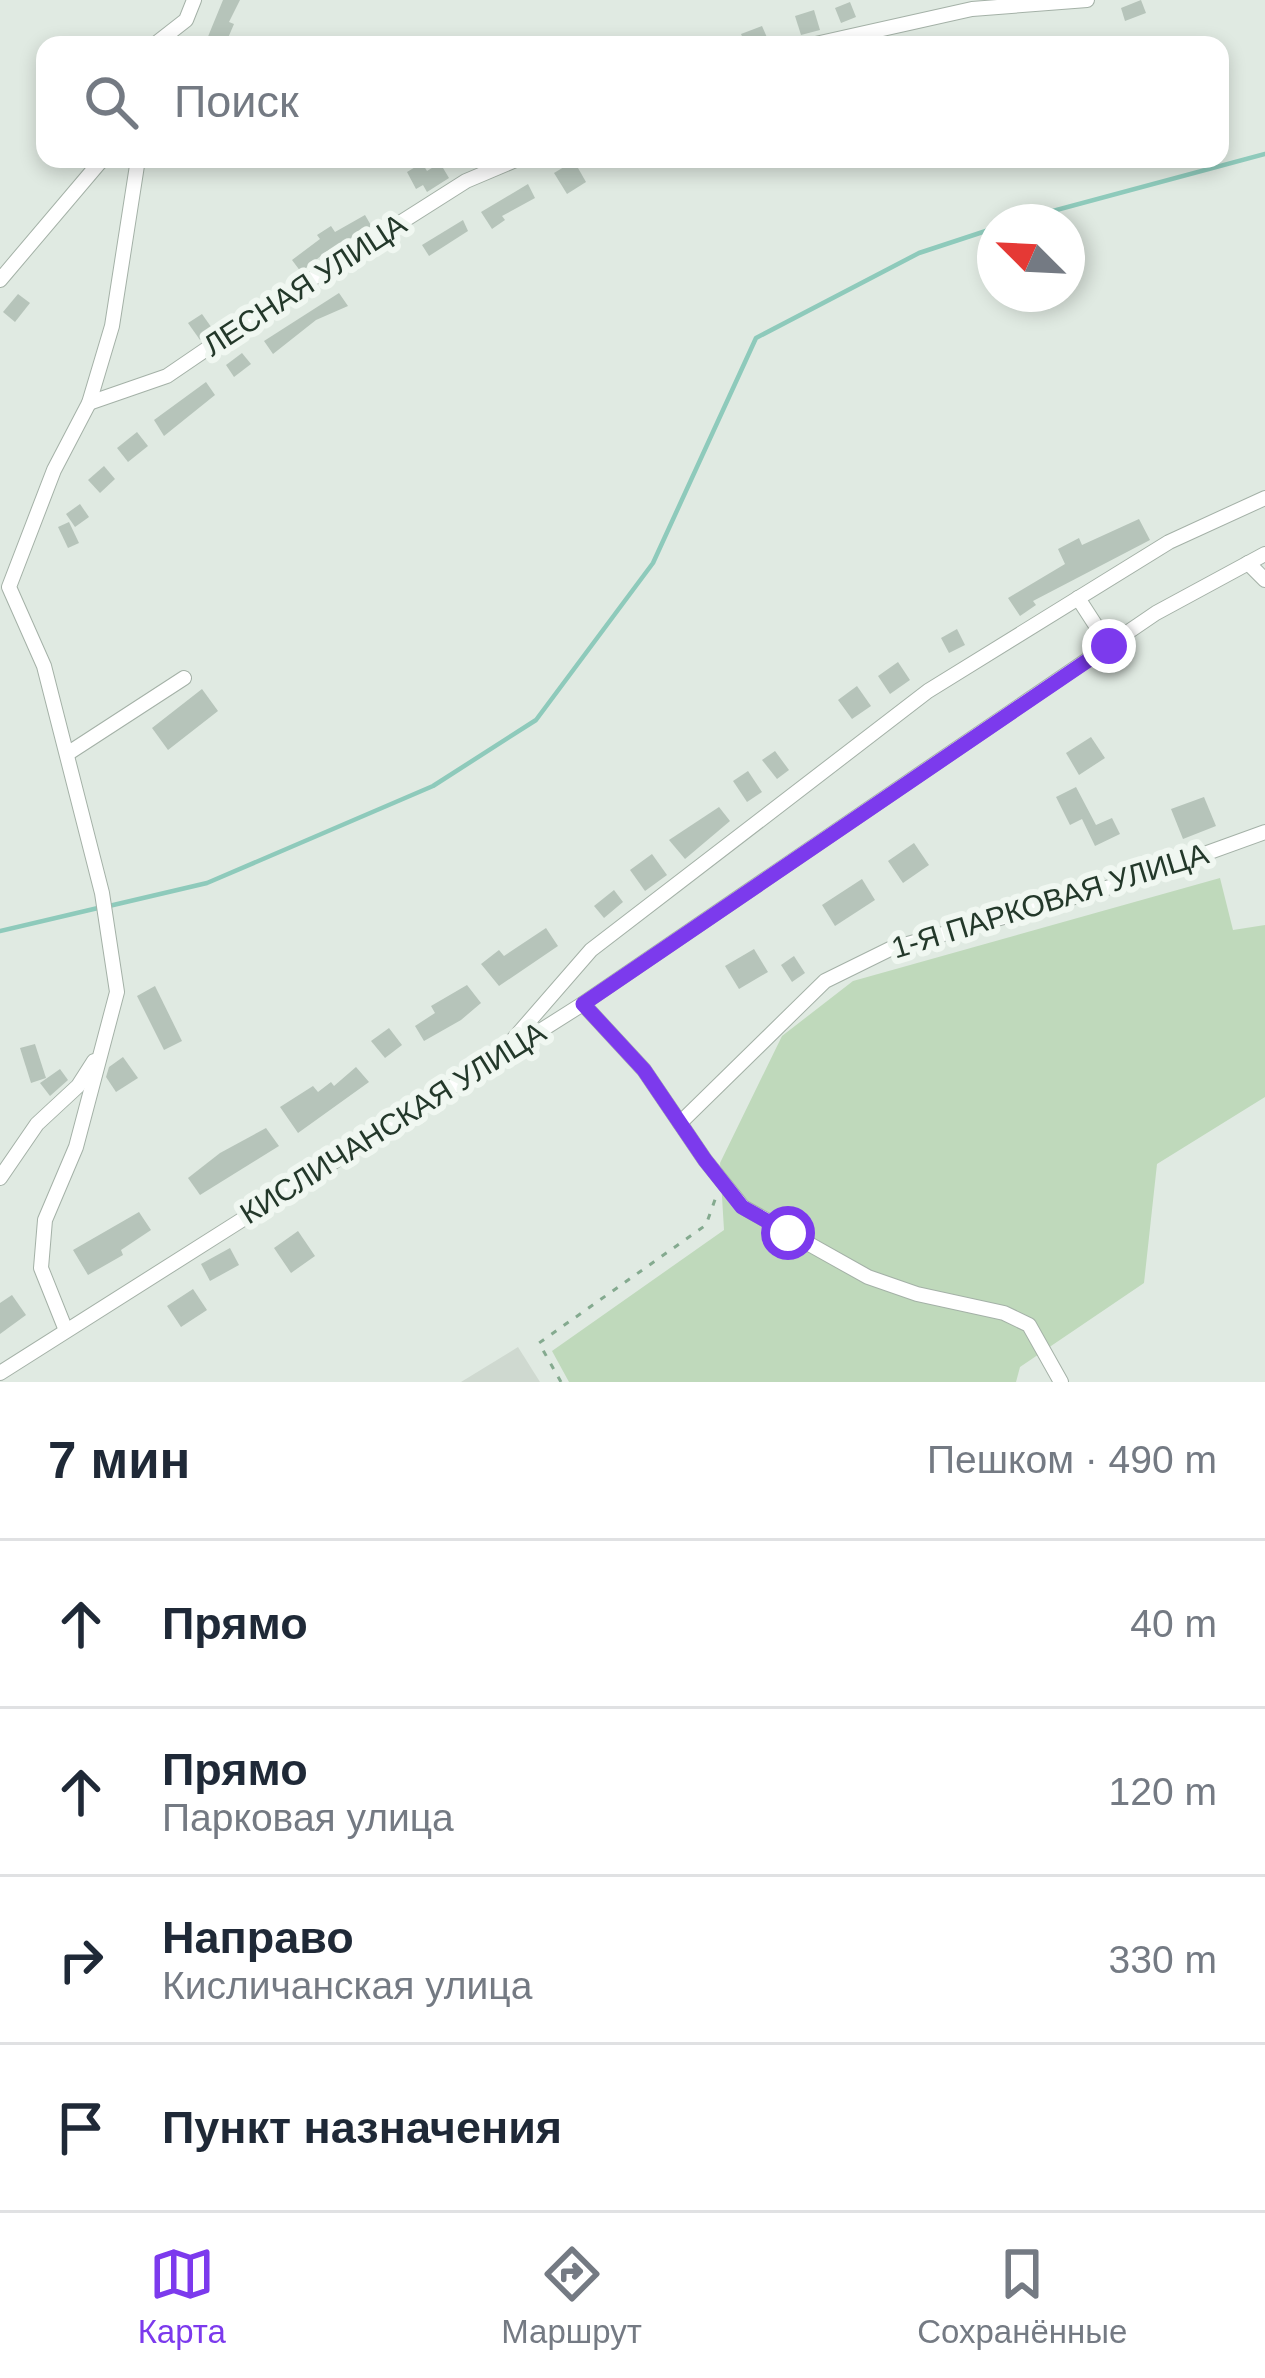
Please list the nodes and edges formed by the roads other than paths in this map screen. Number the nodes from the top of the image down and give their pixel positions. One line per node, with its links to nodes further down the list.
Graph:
1 (194, 0): 3 (street)
2 (1087, 0): 4 (street)
3 (166, 36)
4 (852, 36)
5 (95, 168): 8 (street)
6 (137, 168): 9 (street)
7 (497, 168): 9 (street, ЛЕСНАЯ УЛИЦА)
8 (0, 280)
9 (89, 403): 14 (street)
10 (1265, 498): 15 (street)
11 (1265, 554): 12 (street, КИСЛИЧАНСКАЯ УЛИЦА)
12 (1248, 563): 13 (street); 16 (street, КИСЛИЧАНСКАЯ УЛИЦА)
13 (1265, 580)
14 (4, 588): 18 (street)
15 (1078, 598): 16 (street); 22 (street)
16 (1109, 646): 20 (street, КИСЛИЧАНСКАЯ УЛИЦА)
17 (184, 678): 18 (street)
18 (67, 754): 21 (street)
19 (1265, 832): 23 (street, 1-Я ПАРКОВАЯ УЛИЦА)
20 (583, 1004): 22 (street, КИСЛИЧАНСКАЯ УЛИЦА); 23 (street)
21 (103, 1046): 24 (street); 25 (street)
22 (500, 1055): 25 (street, КИСЛИЧАНСКАЯ УЛИЦА)
23 (680, 1123): 27 (street)
24 (0, 1178)
25 (65, 1328): 26 (street, КИСЛИЧАНСКАЯ УЛИЦА)
26 (0, 1373)
27 (1061, 1382)

